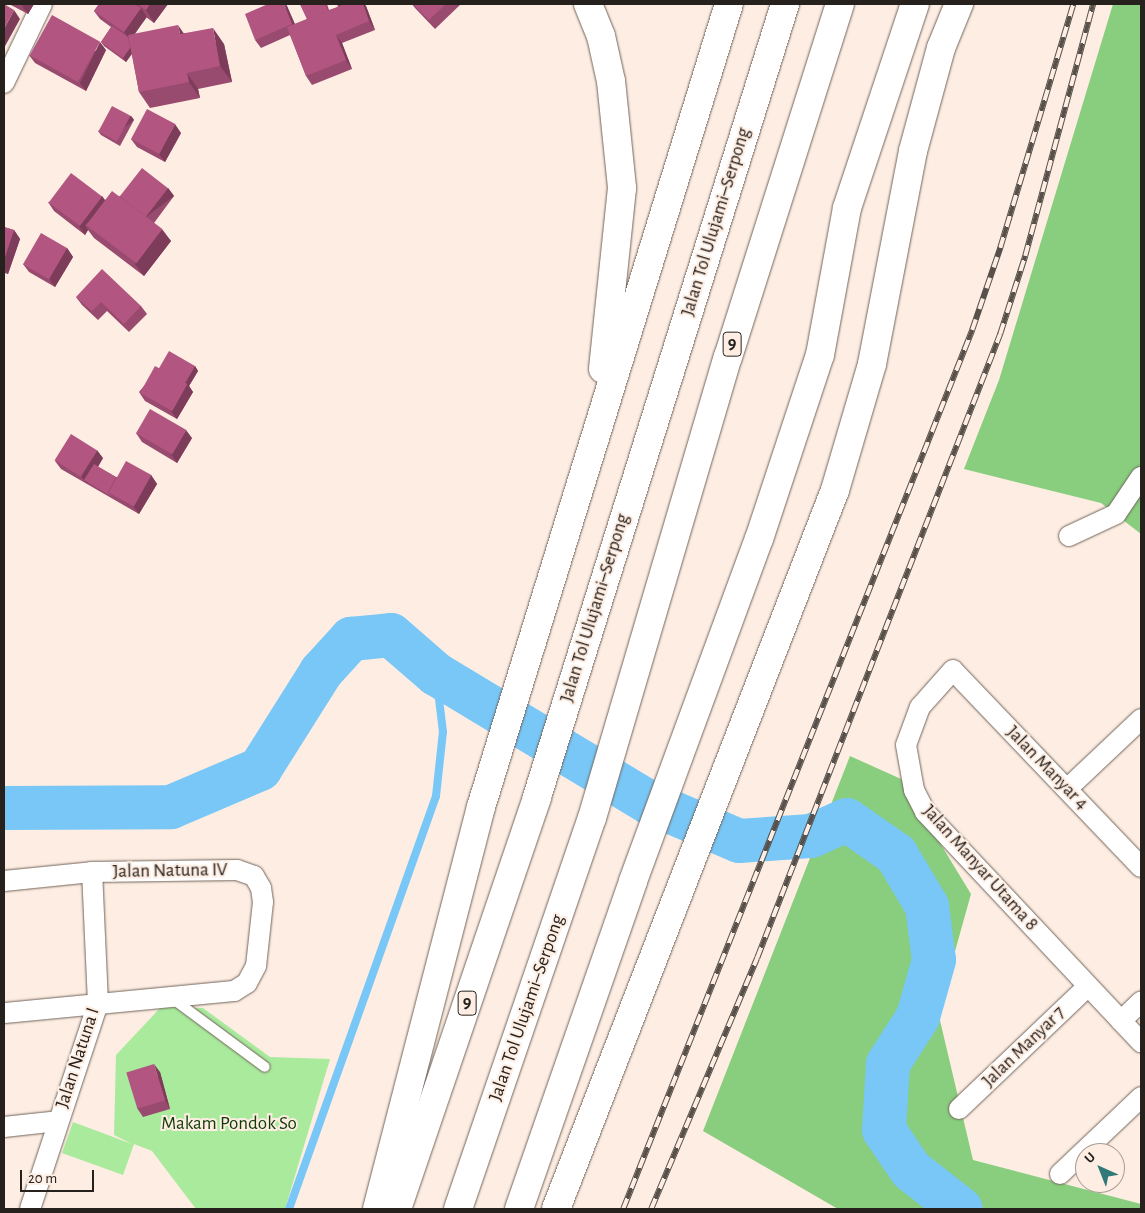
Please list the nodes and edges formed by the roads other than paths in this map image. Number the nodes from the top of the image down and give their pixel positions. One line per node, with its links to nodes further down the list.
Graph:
1 (42, 4): 8 (street)
2 (588, 4): 9 (highway)
3 (729, 4): 9 (highway)
4 (785, 4): 33 (highway, Jalan Tol Ulujami–Serpong / 9)
5 (840, 4): 34 (highway, Jalan Tol Ulujami–Serpong / 9)
6 (915, 4): 35 (highway)
7 (959, 4): 36 (highway)
8 (4, 83)
9 (597, 430): 32 (highway)
10 (1141, 477): 11 (street)
11 (1069, 536)
12 (953, 670): 14 (street, Jalan Manyar 4); 18 (street, Jalan Manyar Utama 8)
13 (1141, 720): 14 (street)
14 (1067, 789): 15 (street, Jalan Manyar 4)
15 (1141, 867)
16 (92, 872): 17 (street, Jalan Natuna IV); 19 (street, Jalan Natuna IV); 21 (street, Jalan Natuna I)
17 (4, 881)
18 (1088, 986): 23 (street, Jalan Manyar Utama 8); 27 (street, Jalan Manyar 7)
19 (168, 996): 21 (street); 25 (lane)
20 (1141, 1002): 23 (street)
21 (98, 1003): 22 (street); 28 (street, Jalan Natuna I)
22 (4, 1013)
23 (1121, 1021): 24 (street, Jalan Manyar Utama 8)
24 (1141, 1042)
25 (265, 1067)
26 (1141, 1097): 30 (street)
27 (959, 1109)
28 (58, 1121): 29 (street); 31 (street, Jalan Natuna I)
29 (4, 1126)
30 (1060, 1174)
31 (30, 1209)
32 (377, 1209)
33 (397, 1209)
34 (458, 1209)
35 (519, 1209)
36 (556, 1209)

